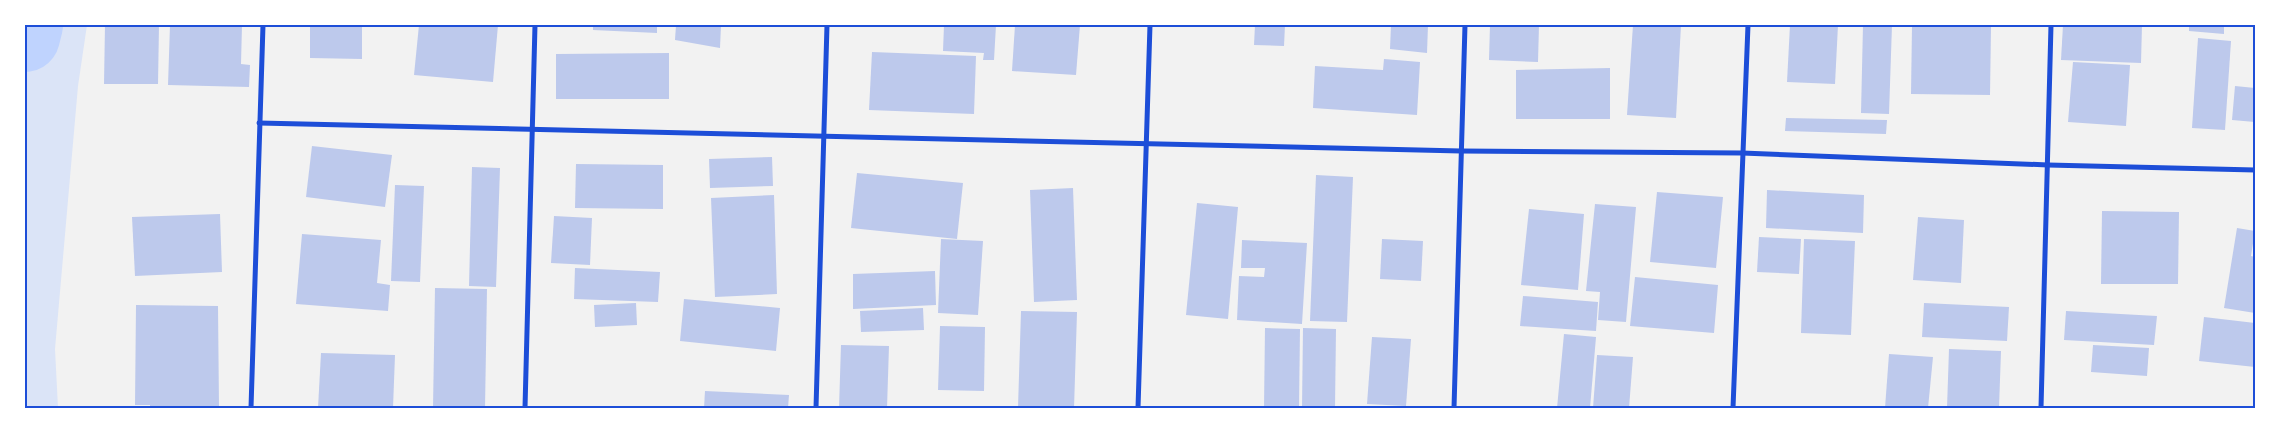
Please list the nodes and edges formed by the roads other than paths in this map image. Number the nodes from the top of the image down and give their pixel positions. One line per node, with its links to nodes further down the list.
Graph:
1 (263, 25): 8 (street)
2 (535, 25): 9 (street)
3 (827, 25): 10 (street)
4 (1150, 25): 11 (street)
5 (1465, 25): 12 (street)
6 (1748, 25): 13 (street)
7 (2051, 25): 14 (street)
8 (259, 123): 9 (street); 16 (street)
9 (532, 130): 10 (street); 17 (street)
10 (824, 137): 11 (street); 18 (street)
11 (1146, 144): 12 (street); 19 (street)
12 (1461, 151): 13 (street); 20 (street)
13 (1742, 154): 14 (street); 21 (street)
14 (2048, 165): 15 (street); 22 (street)
15 (2255, 170)
16 (251, 408)
17 (525, 408)
18 (816, 408)
19 (1138, 408)
20 (1454, 408)
21 (1733, 408)
22 (2041, 408)

